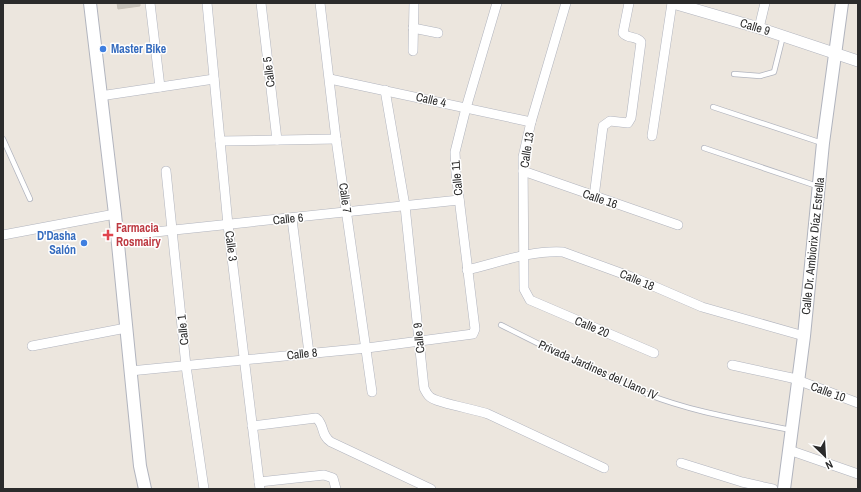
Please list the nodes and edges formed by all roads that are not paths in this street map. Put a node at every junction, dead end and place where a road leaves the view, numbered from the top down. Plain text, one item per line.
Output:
1 (90, 3) edge
2 (150, 3) edge
3 (207, 3) edge
4 (261, 3) edge
5 (320, 3) edge
6 (414, 3) edge
7 (497, 3) edge
8 (566, 3) edge
9 (629, 3) edge
10 (673, 3) edge
11 (765, 3) edge
12 (842, 3) edge
13 (413, 28) junction
14 (759, 28) junction
15 (438, 34) dead end
16 (783, 36) junction
17 (413, 51) dead end
18 (836, 53) junction
19 (858, 60) edge
20 (734, 74) dead end
21 (214, 79) junction
22 (330, 79) junction
23 (160, 87) junction
24 (385, 90) junction
25 (100, 96) junction
26 (713, 107) dead end
27 (466, 108) junction
28 (531, 122) junction
29 (652, 136) dead end
30 (3, 139) edge
31 (336, 139) junction
32 (277, 140) junction
33 (220, 141) junction
34 (823, 143) junction
35 (704, 148) dead end
36 (166, 171) dead end
37 (523, 171) junction
38 (819, 186) junction
39 (594, 197) junction
40 (30, 199) dead end
41 (459, 200) junction
42 (405, 206) junction
43 (347, 212) junction
44 (115, 214) junction
45 (292, 219) junction
46 (228, 225) junction
47 (678, 225) dead end
48 (172, 230) junction
49 (3, 235) edge
50 (117, 236) junction
51 (523, 256) junction
52 (467, 270) junction
53 (530, 300) joint
54 (501, 325) dead end
55 (126, 328) junction
56 (473, 334) joint
57 (804, 336) junction
58 (419, 341) junction
59 (32, 346) dead end
60 (367, 348) junction
61 (309, 353) junction
62 (654, 353) dead end
63 (245, 360) junction
64 (732, 365) dead end
65 (186, 366) junction
66 (130, 371) junction
67 (798, 382) junction
68 (372, 392) dead end
69 (858, 403) edge
70 (252, 426) junction
71 (791, 430) junction
72 (789, 450) junction
73 (681, 463) dead end
74 (604, 468) dead end
75 (858, 474) edge
76 (259, 485) edge
77 (145, 489) edge
78 (204, 489) edge
79 (336, 489) edge
80 (431, 489) edge
81 (773, 489) edge
82 (784, 489) edge

1 - 25 main road
2 - 23 street
3 - 21 street, Calle 3
4 - 32 street, Calle 5
5 - 22 street, Calle 7
6 - 13 street
7 - 27 street, Calle 11
8 - 28 street, Calle 13
9 - 39 street
10 - 14 street, Calle 9
10 - 29 street
11 - 14 street
12 - 18 main road, Calle Dr. Ambiorix Díaz Estrella
13 - 15 street
13 - 17 street
14 - 16 street, Calle 9
16 - 18 street, Calle 9
16 - 20 lane
18 - 19 street, Calle 9
18 - 34 main road, Calle Dr. Ambiorix Díaz Estrella
21 - 23 street
21 - 33 street, Calle 3
22 - 24 street, Calle 4
22 - 31 street, Calle 7
23 - 25 street
24 - 27 street, Calle 4
24 - 42 street, Calle 9
25 - 44 main road
26 - 34 lane
27 - 28 street, Calle 4
27 - 41 street, Calle 11
28 - 37 street, Calle 13
30 - 40 lane
31 - 32 street
31 - 43 street, Calle 7
32 - 33 street
33 - 46 street, Calle 3
34 - 38 main road, Calle Dr. Ambiorix Díaz Estrella
35 - 38 lane
36 - 48 street, Calle 1
37 - 39 street, Calle 16
37 - 51 street, Calle 13
38 - 57 main road, Calle Dr. Ambiorix Díaz Estrella
39 - 47 street, Calle 16
41 - 42 street, Calle 6
41 - 52 street, Calle 11
42 - 43 street, Calle 6
42 - 58 street, Calle 9
43 - 45 street, Calle 6
43 - 60 street, Calle 7
44 - 49 street
44 - 50 main road
45 - 46 street, Calle 6
45 - 61 street
46 - 48 street, Calle 6
46 - 63 street, Calle 3
48 - 50 street, Calle 6
48 - 65 street, Calle 1
50 - 55 main road
51 - 52 street, Calle 18
51 - 53 street, Calle 13
51 - 57 street, Calle 18
52 - 56 street, Calle 11
53 - 62 street, Calle 20
54 - 71 lane, Privada Jardines del Llano IV
55 - 59 street
55 - 66 main road
56 - 58 street, Calle 8
57 - 67 main road, Calle Dr. Ambiorix Díaz Estrella
58 - 60 street, Calle 8
58 - 74 street, Calle 9
60 - 61 street, Calle 8
60 - 68 street, Calle 7
61 - 63 street, Calle 8
63 - 65 street, Calle 8
63 - 70 street, Calle 3
64 - 67 street, Calle 10
65 - 66 street, Calle 8
65 - 78 street, Calle 1
66 - 77 main road
67 - 69 street, Calle 10
67 - 71 main road, Calle Dr. Ambiorix Díaz Estrella
70 - 76 street, Calle 3
70 - 80 street
71 - 72 main road, Calle Dr. Ambiorix Díaz Estrella
72 - 75 street
72 - 82 main road, Calle Dr. Ambiorix Díaz Estrella
73 - 81 street
76 - 79 street

